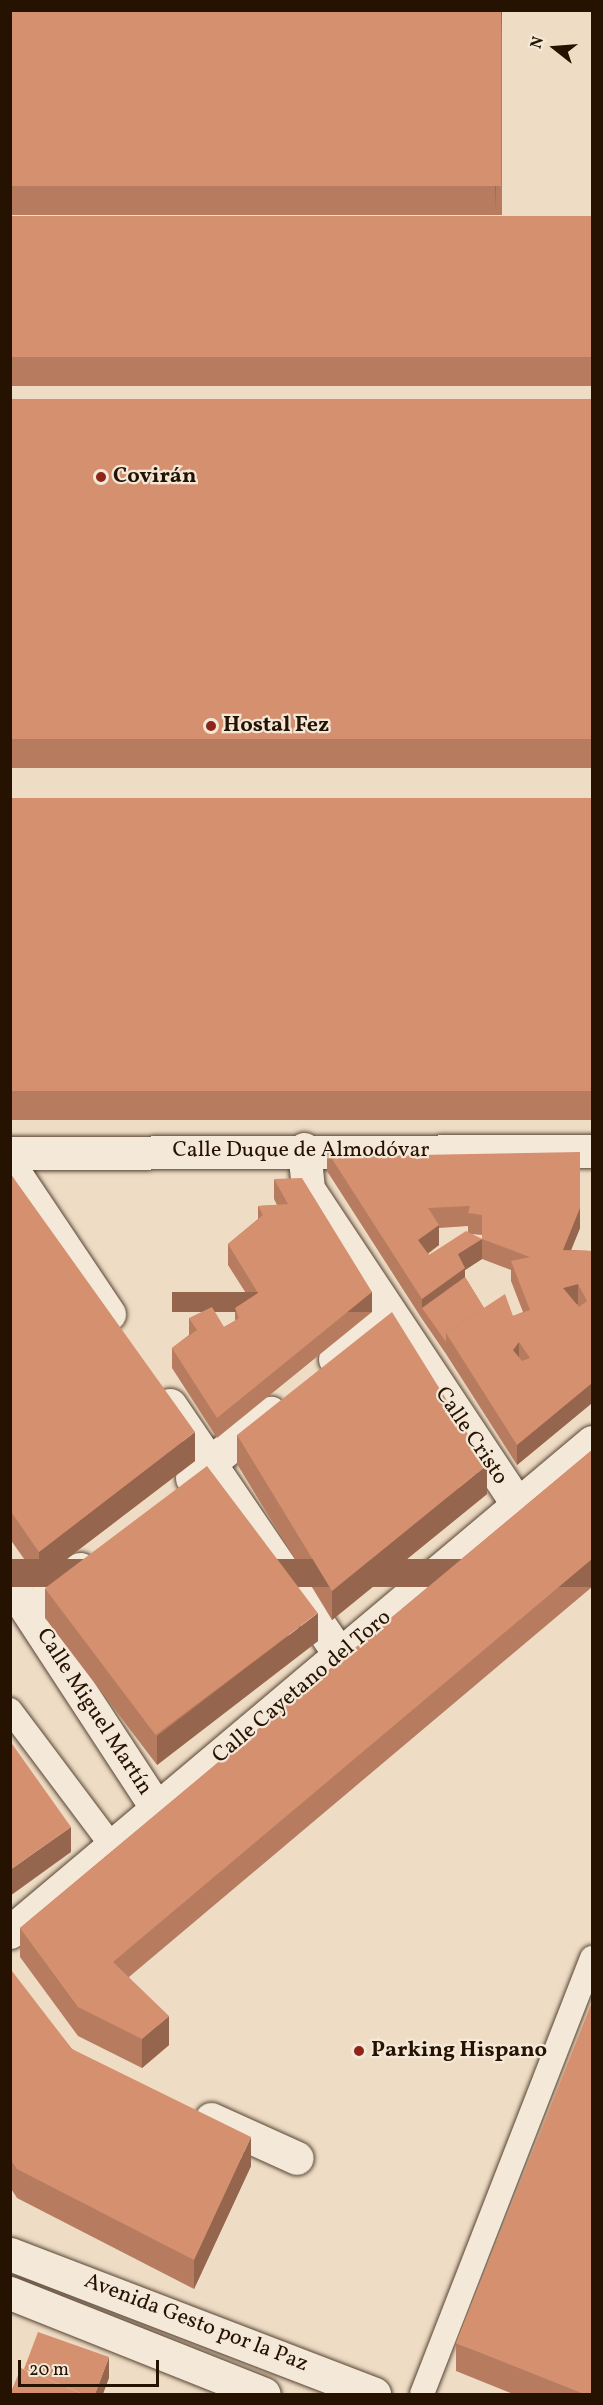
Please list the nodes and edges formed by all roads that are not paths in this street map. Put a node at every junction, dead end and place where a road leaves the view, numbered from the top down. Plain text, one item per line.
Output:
1 (304, 1149) junction
2 (592, 1152) edge
3 (10, 1153) edge
4 (10, 1166) edge
5 (389, 1314) junction
6 (130, 1345) edge
7 (150, 1375) edge
8 (592, 1442) edge
9 (210, 1464) junction
10 (164, 1501) edge
11 (518, 1505) junction
12 (100, 1552) edge
13 (10, 1584) edge
14 (28, 1611) junction
15 (340, 1655) junction
16 (10, 1710) edge
17 (159, 1810) junction
18 (113, 1847) junction
19 (10, 1932) edge
20 (592, 1958) edge
21 (182, 2106) edge
22 (297, 2158) dead end
23 (13, 2253) edge
24 (65, 2272) junction
25 (10, 2292) edge
26 (264, 2394) edge
27 (374, 2394) edge
28 (422, 2394) edge

1 - 2 street, Calle Duque de Almodóvar
1 - 3 street, Calle Duque de Almodóvar
1 - 5 street, Calle Cristo
4 - 6 street
5 - 9 street
5 - 11 street, Calle Cristo
7 - 9 street
8 - 11 street, Calle Cayetano del Toro
9 - 10 street
9 - 15 street
11 - 15 street, Calle Cayetano del Toro
12 - 14 street
13 - 14 street, Calle Miguel Martín
14 - 17 street, Calle Miguel Martín
15 - 17 street, Calle Cayetano del Toro
16 - 18 lane
17 - 18 street, Calle Cayetano del Toro
18 - 19 street, Calle Cayetano del Toro
20 - 28 lane
21 - 22 street
23 - 24 street, Avenida Gesto por la Paz
24 - 25 street
24 - 27 street, Avenida Gesto por la Paz
25 - 26 street, Avenida Gesto por la Paz

